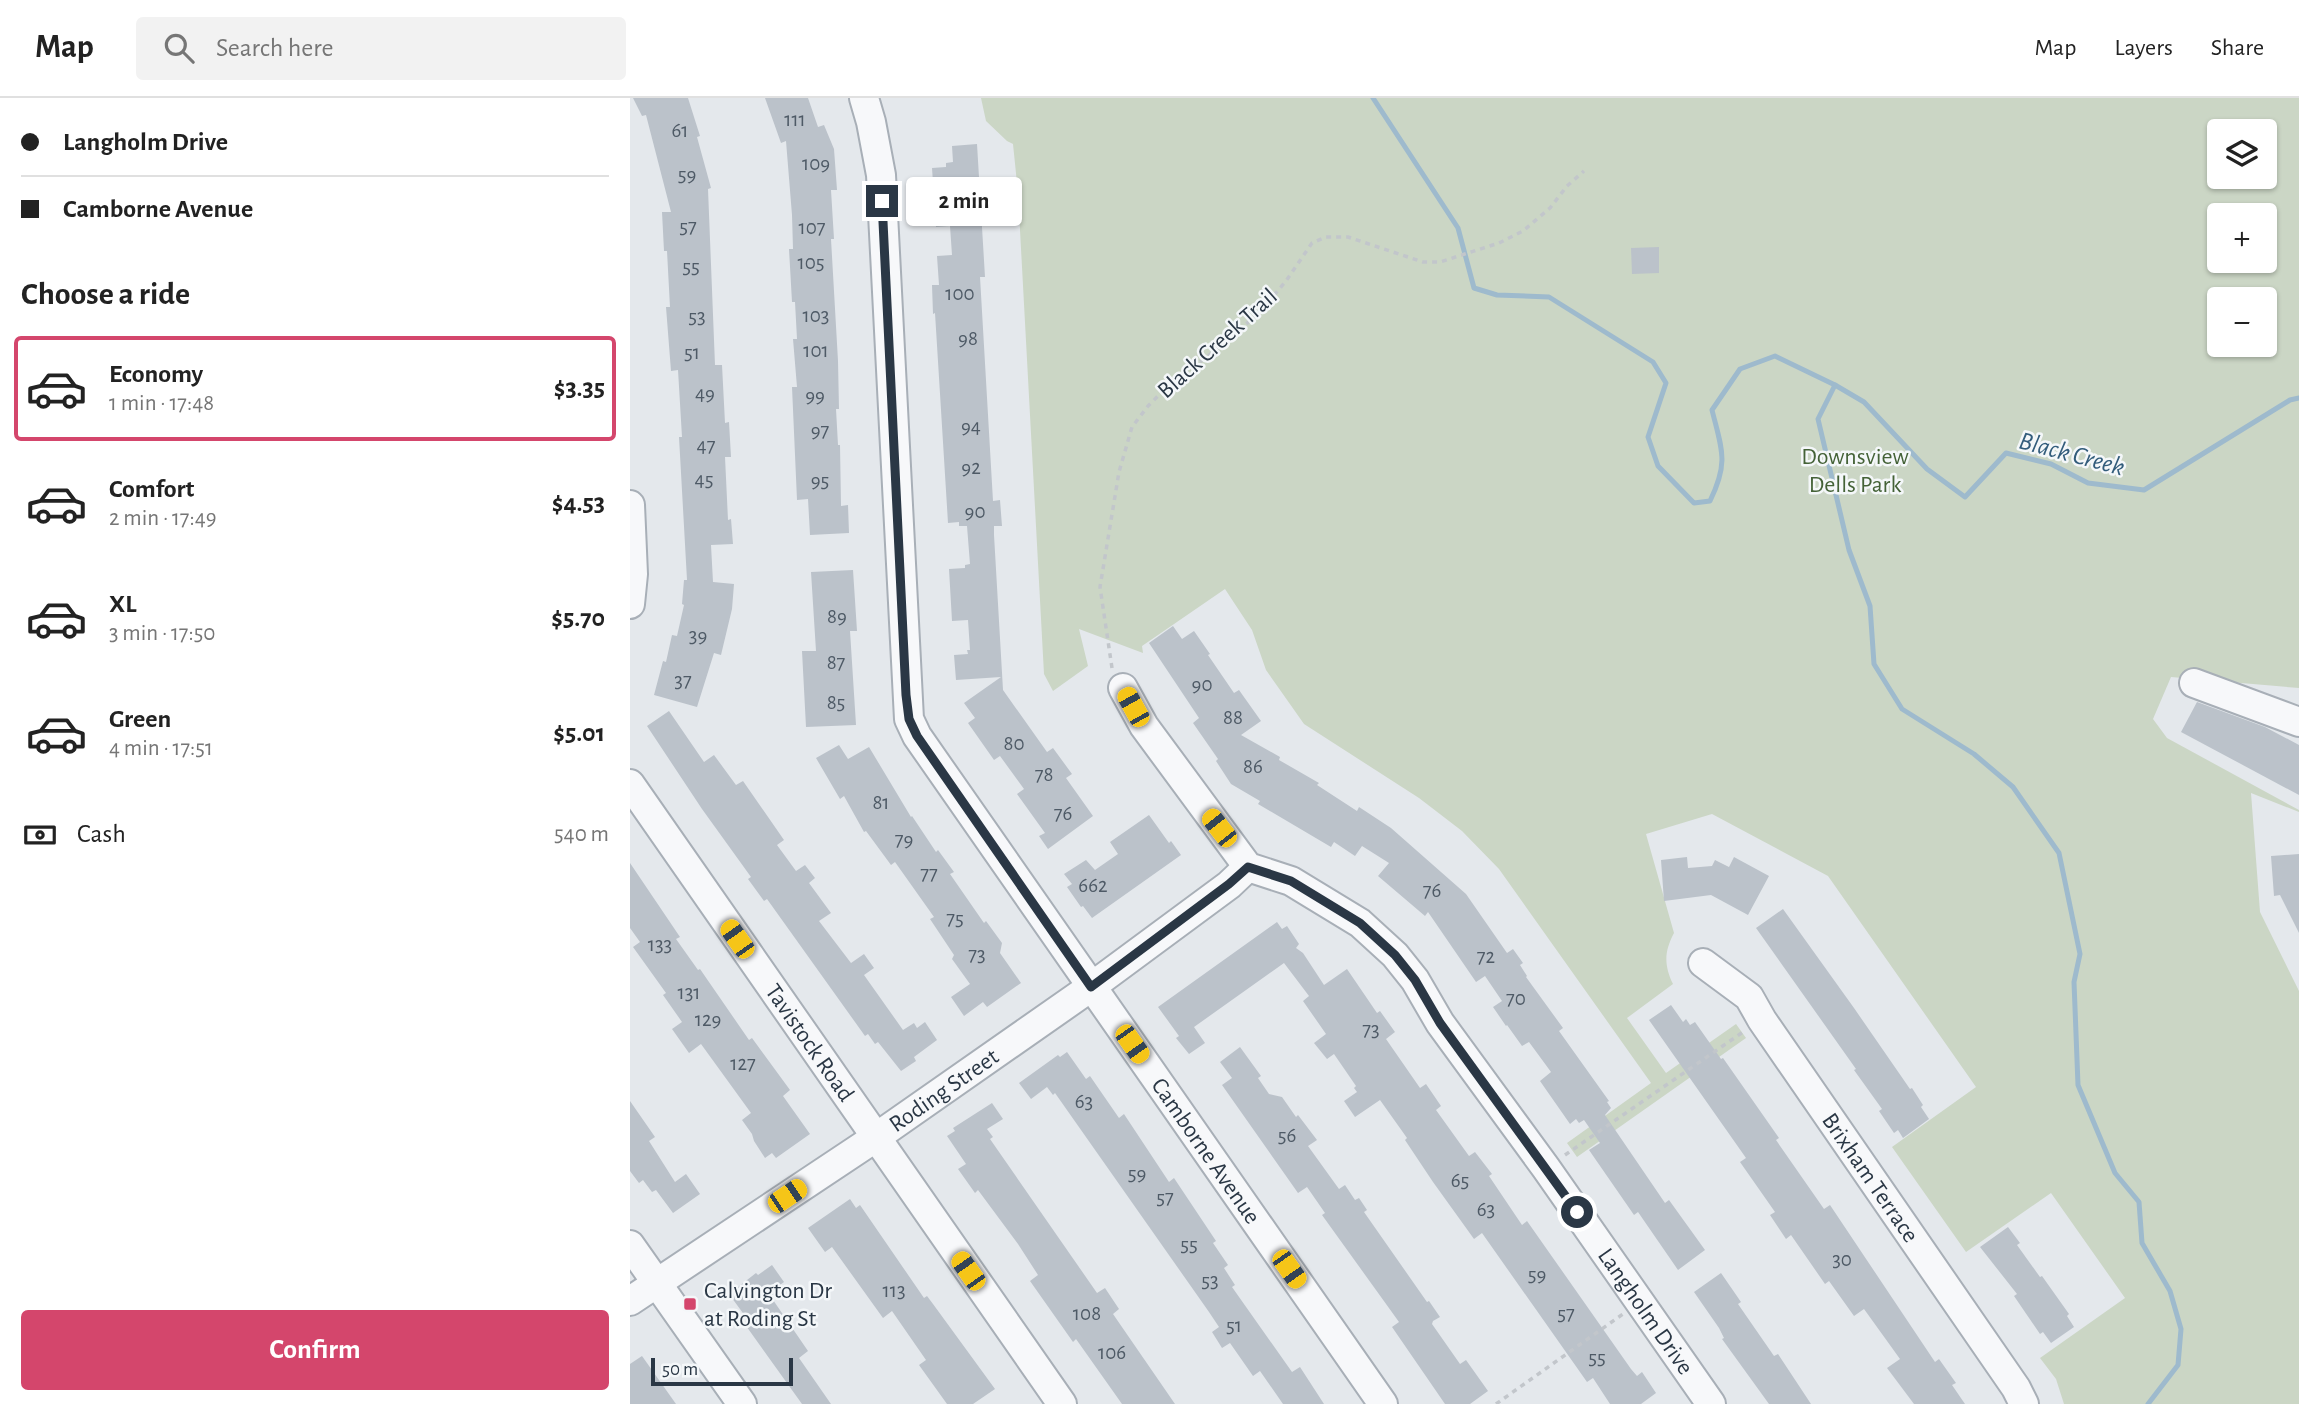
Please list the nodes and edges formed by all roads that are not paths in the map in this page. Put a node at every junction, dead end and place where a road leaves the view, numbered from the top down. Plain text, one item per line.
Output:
1 (864, 98) edge
2 (630, 505) edge
3 (630, 604) edge
4 (1117, 677) road end
5 (2194, 683) dead end
6 (2299, 722) edge
7 (630, 784) edge
8 (1248, 867) junction
9 (1703, 963) dead end
10 (1091, 987) junction
11 (875, 1138) junction
12 (630, 1245) edge
13 (656, 1282) junction
14 (630, 1301) edge
15 (742, 1404) edge
16 (1062, 1404) edge
17 (1383, 1404) edge
18 (1712, 1404) edge
19 (2024, 1404) edge

1 - 10 street, Camborne Avenue
2 - 3 street
4 - 8 street
5 - 6 street
7 - 11 street, Tavistock Road
8 - 10 street, Roding Street
8 - 18 street, Langholm Drive
9 - 19 street, Brixham Terrace
10 - 11 street, Roding Street
10 - 17 street, Camborne Avenue
11 - 13 street, Roding Street
11 - 16 street, Tavistock Road
12 - 13 street
13 - 14 street, Roding Street
13 - 15 street

